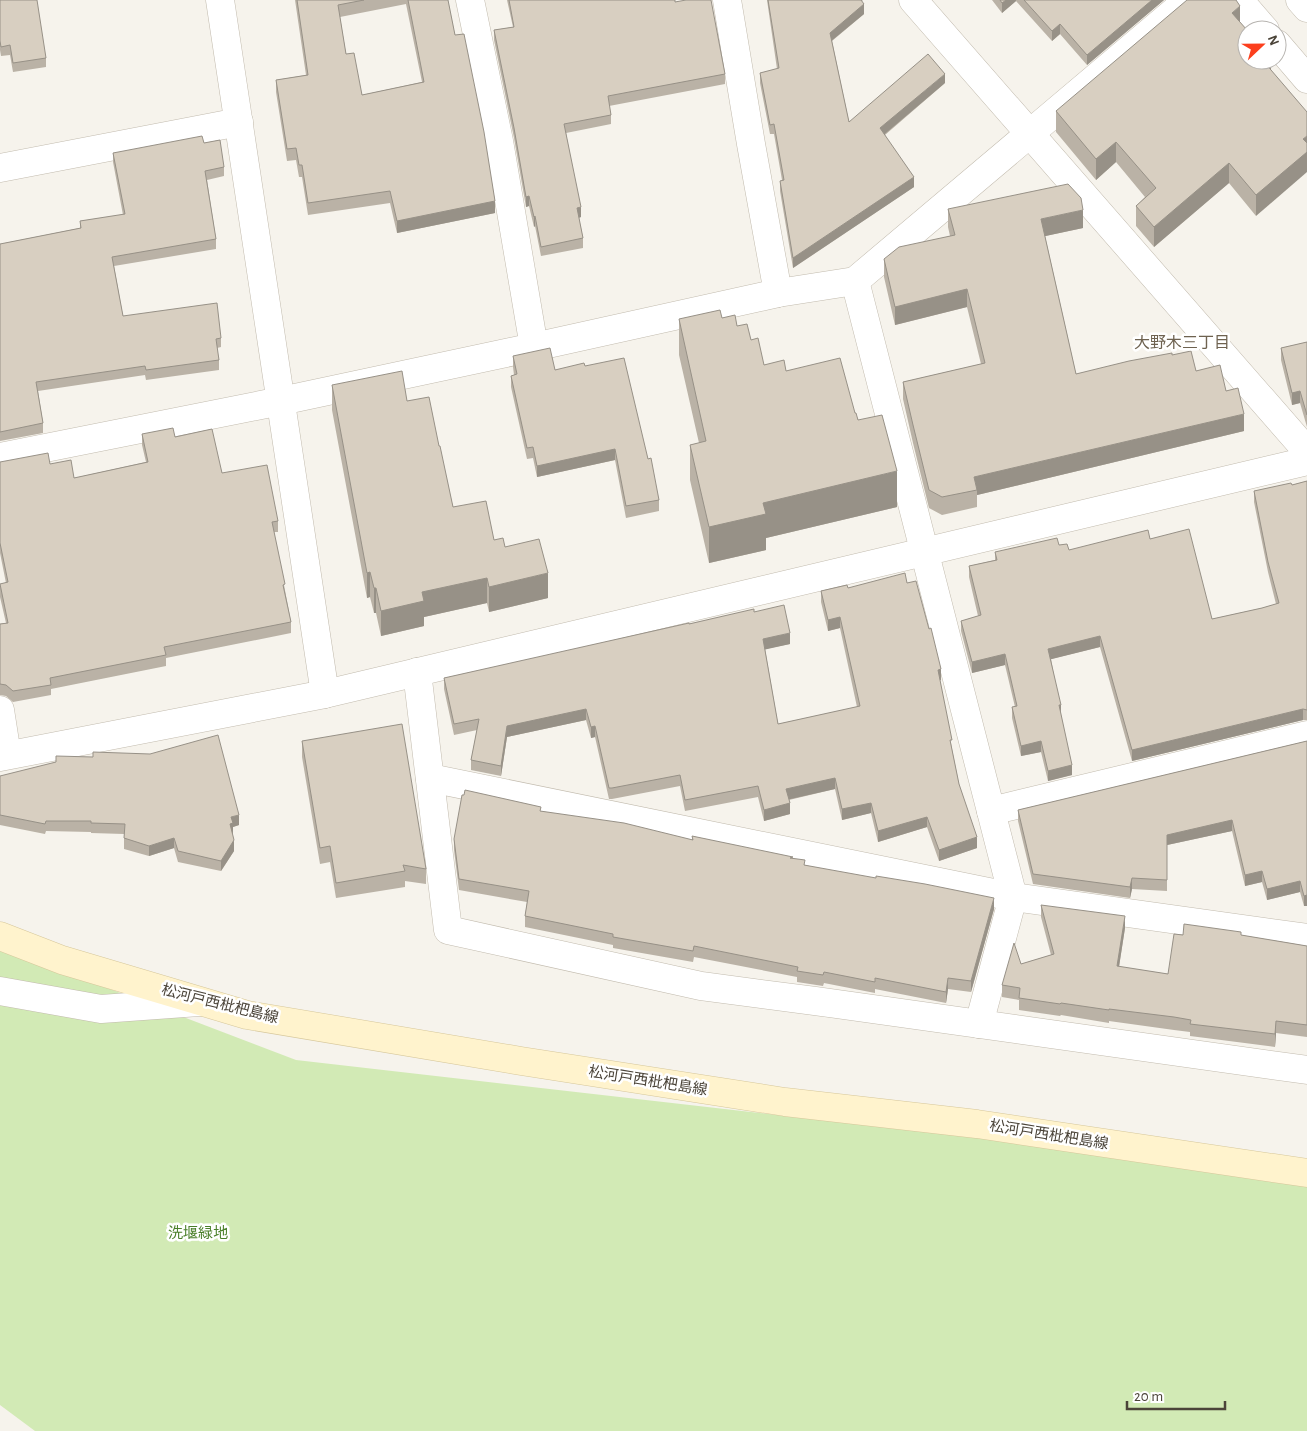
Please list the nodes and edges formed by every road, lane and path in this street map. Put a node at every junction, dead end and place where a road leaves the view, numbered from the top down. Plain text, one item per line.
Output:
1 (220, 0) edge
2 (470, 0) edge
3 (727, 0) edge
4 (913, 0) edge
5 (1188, 0) edge
6 (1239, 0) edge
7 (1300, 0) edge
8 (1307, 8) edge
9 (1256, 20) edge
10 (1287, 56) edge
11 (1307, 79) edge
12 (239, 122) junction
13 (1028, 134) junction
14 (0, 168) edge
15 (855, 281) junction
16 (778, 293) junction
17 (534, 347) junction
18 (281, 401) junction
19 (1307, 451) edge
20 (0, 457) edge
21 (1307, 461) edge
22 (924, 552) junction
23 (417, 672) junction
24 (325, 694) junction
25 (0, 710) edge
26 (1307, 735) edge
27 (3, 756) edge
28 (430, 778) junction
29 (991, 811) junction
30 (1013, 897) junction
31 (0, 936) edge
32 (1307, 938) edge
33 (0, 991) edge
34 (203, 1001) junction
35 (979, 1024) junction
36 (1307, 1070) edge
37 (1307, 1173) edge

1 - 12 street
2 - 17 street
3 - 16 street
4 - 13 street
5 - 13 street
6 - 9 street
7 - 8 street
10 - 11 street
12 - 14 street
12 - 18 street
13 - 15 street
13 - 19 street
15 - 16 street
15 - 22 street
16 - 17 street
17 - 18 street
18 - 20 street
18 - 24 street
21 - 22 street
22 - 23 street
22 - 29 street
23 - 24 street
23 - 28 street
24 - 27 street
25 - 27 street
26 - 29 street
28 - 30 street
28 - 35 street
29 - 30 street
30 - 32 street
30 - 35 street
31 - 34 main road, 松河戸西枇杷島線
33 - 34 street
34 - 37 main road, 松河戸西枇杷島線
35 - 36 street

